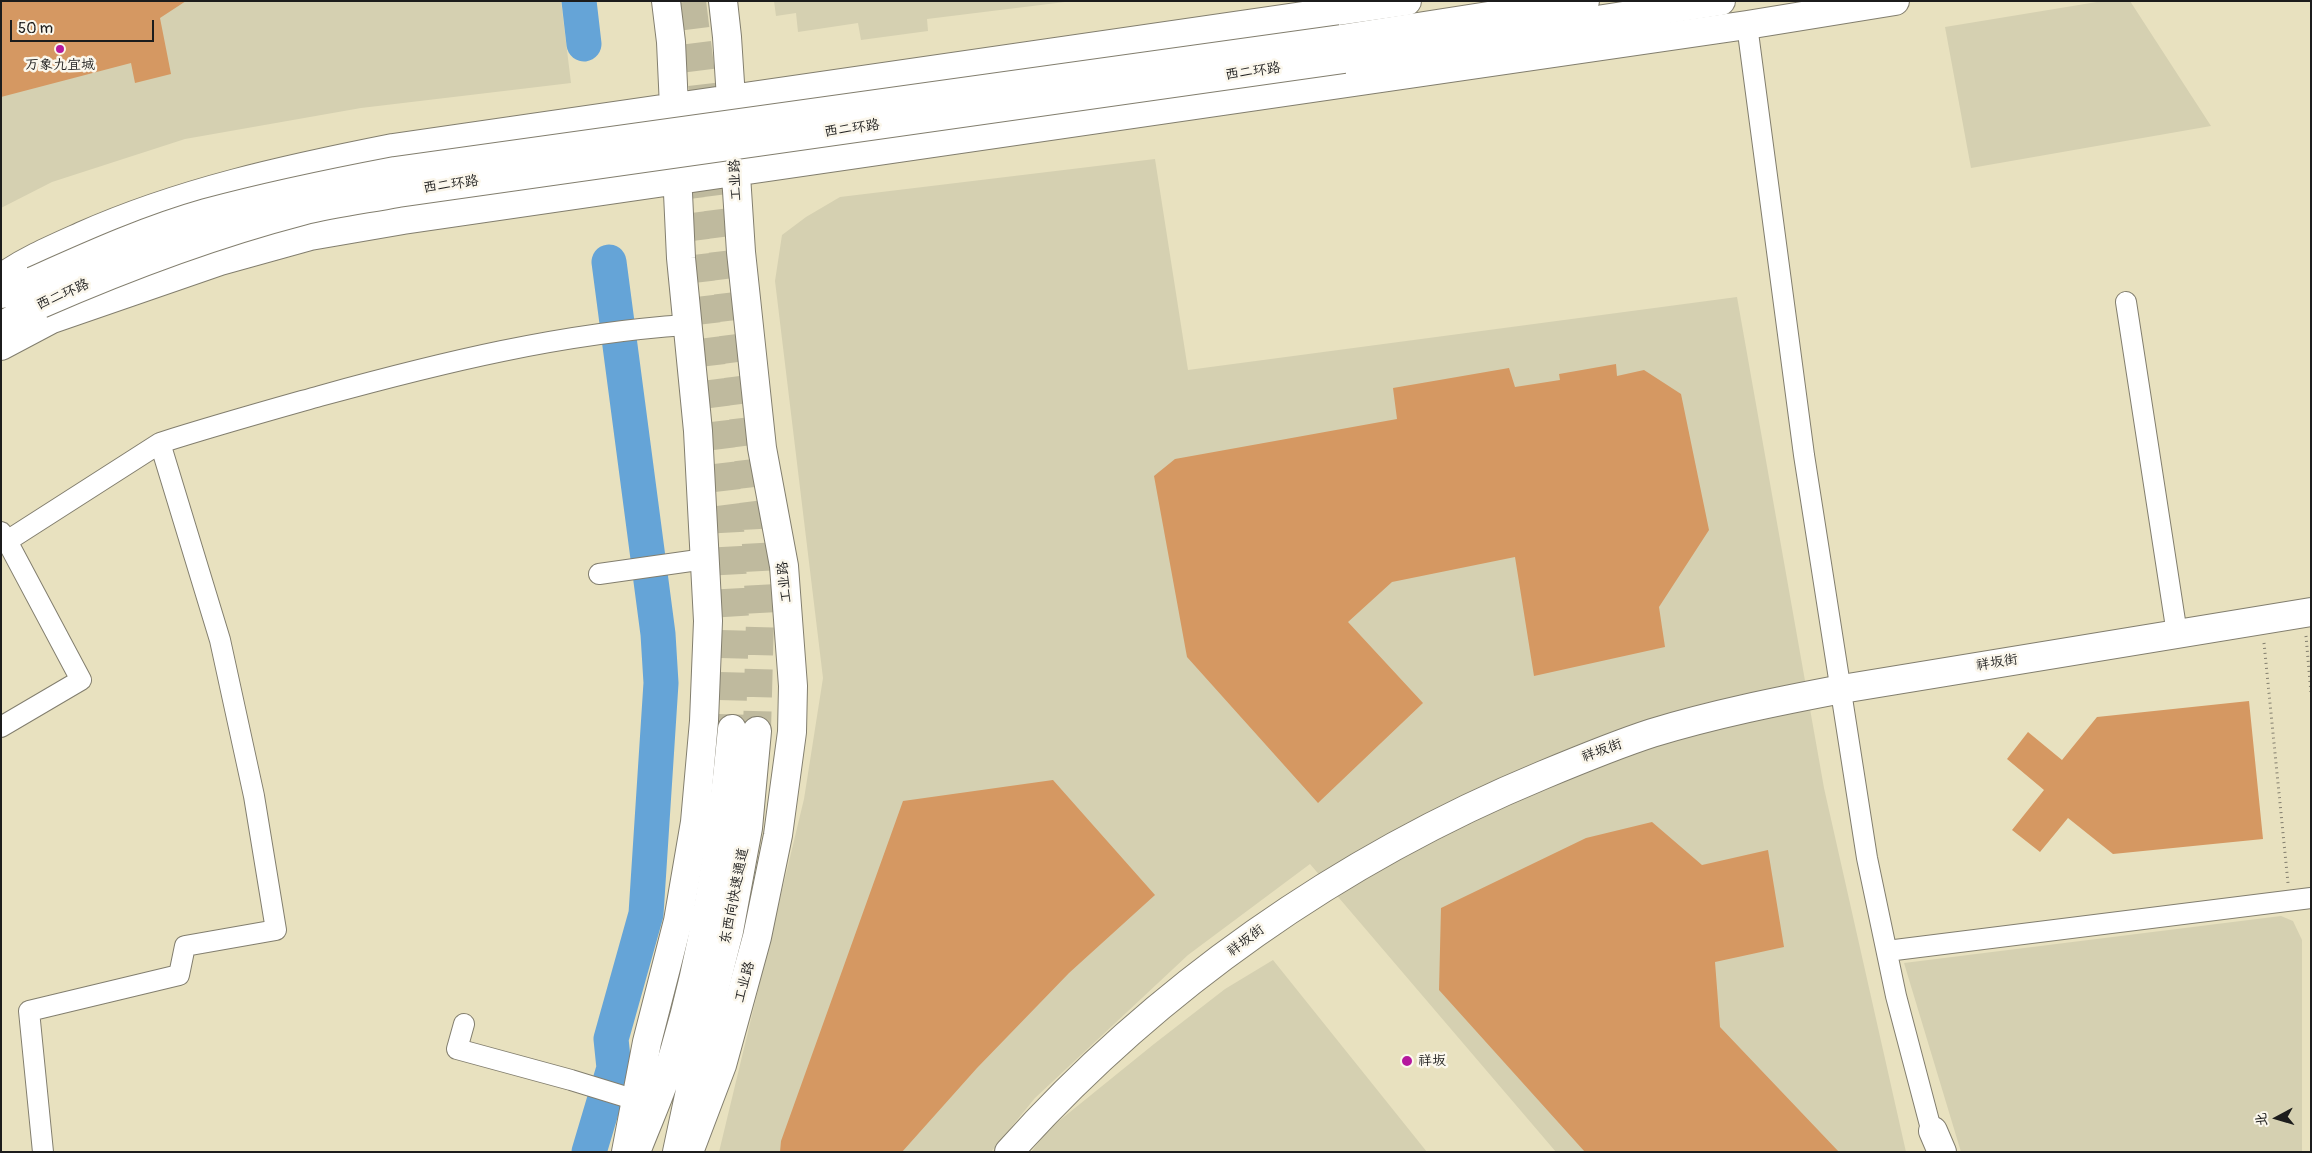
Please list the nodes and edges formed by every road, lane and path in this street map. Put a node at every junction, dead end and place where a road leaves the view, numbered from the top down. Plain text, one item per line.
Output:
1 (666, 1) edge
2 (723, 1) edge
3 (1407, 1) edge
4 (1585, 1) edge
5 (1721, 1) edge
6 (1895, 1) edge
7 (1292, 9) edge
8 (1747, 25) junction
9 (1343, 49) junction
10 (731, 98) junction
11 (674, 107) junction
12 (736, 171) junction
13 (677, 180) junction
14 (1, 278) edge
15 (37, 293) junction
16 (1, 294) edge
17 (2126, 302) dead end
18 (687, 324) junction
19 (1, 326) edge
20 (1, 346) edge
21 (160, 443) junction
22 (4, 536) edge
23 (705, 560) junction
24 (599, 574) dead end
25 (2307, 613) edge
26 (2262, 620) junction
27 (2177, 634) junction
28 (1842, 689) junction
29 (2311, 693) edge
30 (1, 727) edge
31 (745, 730) tunnel mouth
32 (2311, 898) edge
33 (2289, 901) junction
34 (1887, 951) junction
35 (464, 1024) dead end
36 (686, 1054) junction
37 (625, 1096) junction
38 (1937, 1145) edge
39 (43, 1152) edge
40 (626, 1152) edge
41 (636, 1152) edge
42 (677, 1152) edge
43 (689, 1152) edge
44 (1009, 1152) edge

1 - 11 main road
2 - 10 main road, 工业路
3 - 7 main road
4 - 9 main road, 西二环路
5 - 9 main road, 西二环路
6 - 8 main road
7 - 10 main road
8 - 12 main road
8 - 28 street
9 - 15 main road, 西二环路, bridge
10 - 11 main road
10 - 12 main road, 工业路
11 - 13 main road
11 - 14 main road
12 - 13 main road
12 - 43 main road, 工业路
13 - 18 main road
13 - 20 main road
15 - 16 main road, 西二环路
15 - 19 main road, 西二环路
17 - 27 street
18 - 21 street
18 - 23 main road
21 - 22 street
21 - 39 street
22 - 30 street
23 - 24 street
23 - 37 main road
25 - 26 main road, 祥坂街
25 - 29 path
26 - 27 main road, 祥坂街
26 - 33 path
27 - 28 main road, 祥坂街
28 - 34 street
28 - 44 main road, 祥坂街
31 - 36 main road, 东西向快速通道
32 - 33 street
33 - 34 street
34 - 38 street
35 - 37 street
36 - 41 main road
36 - 42 main road
37 - 40 main road

